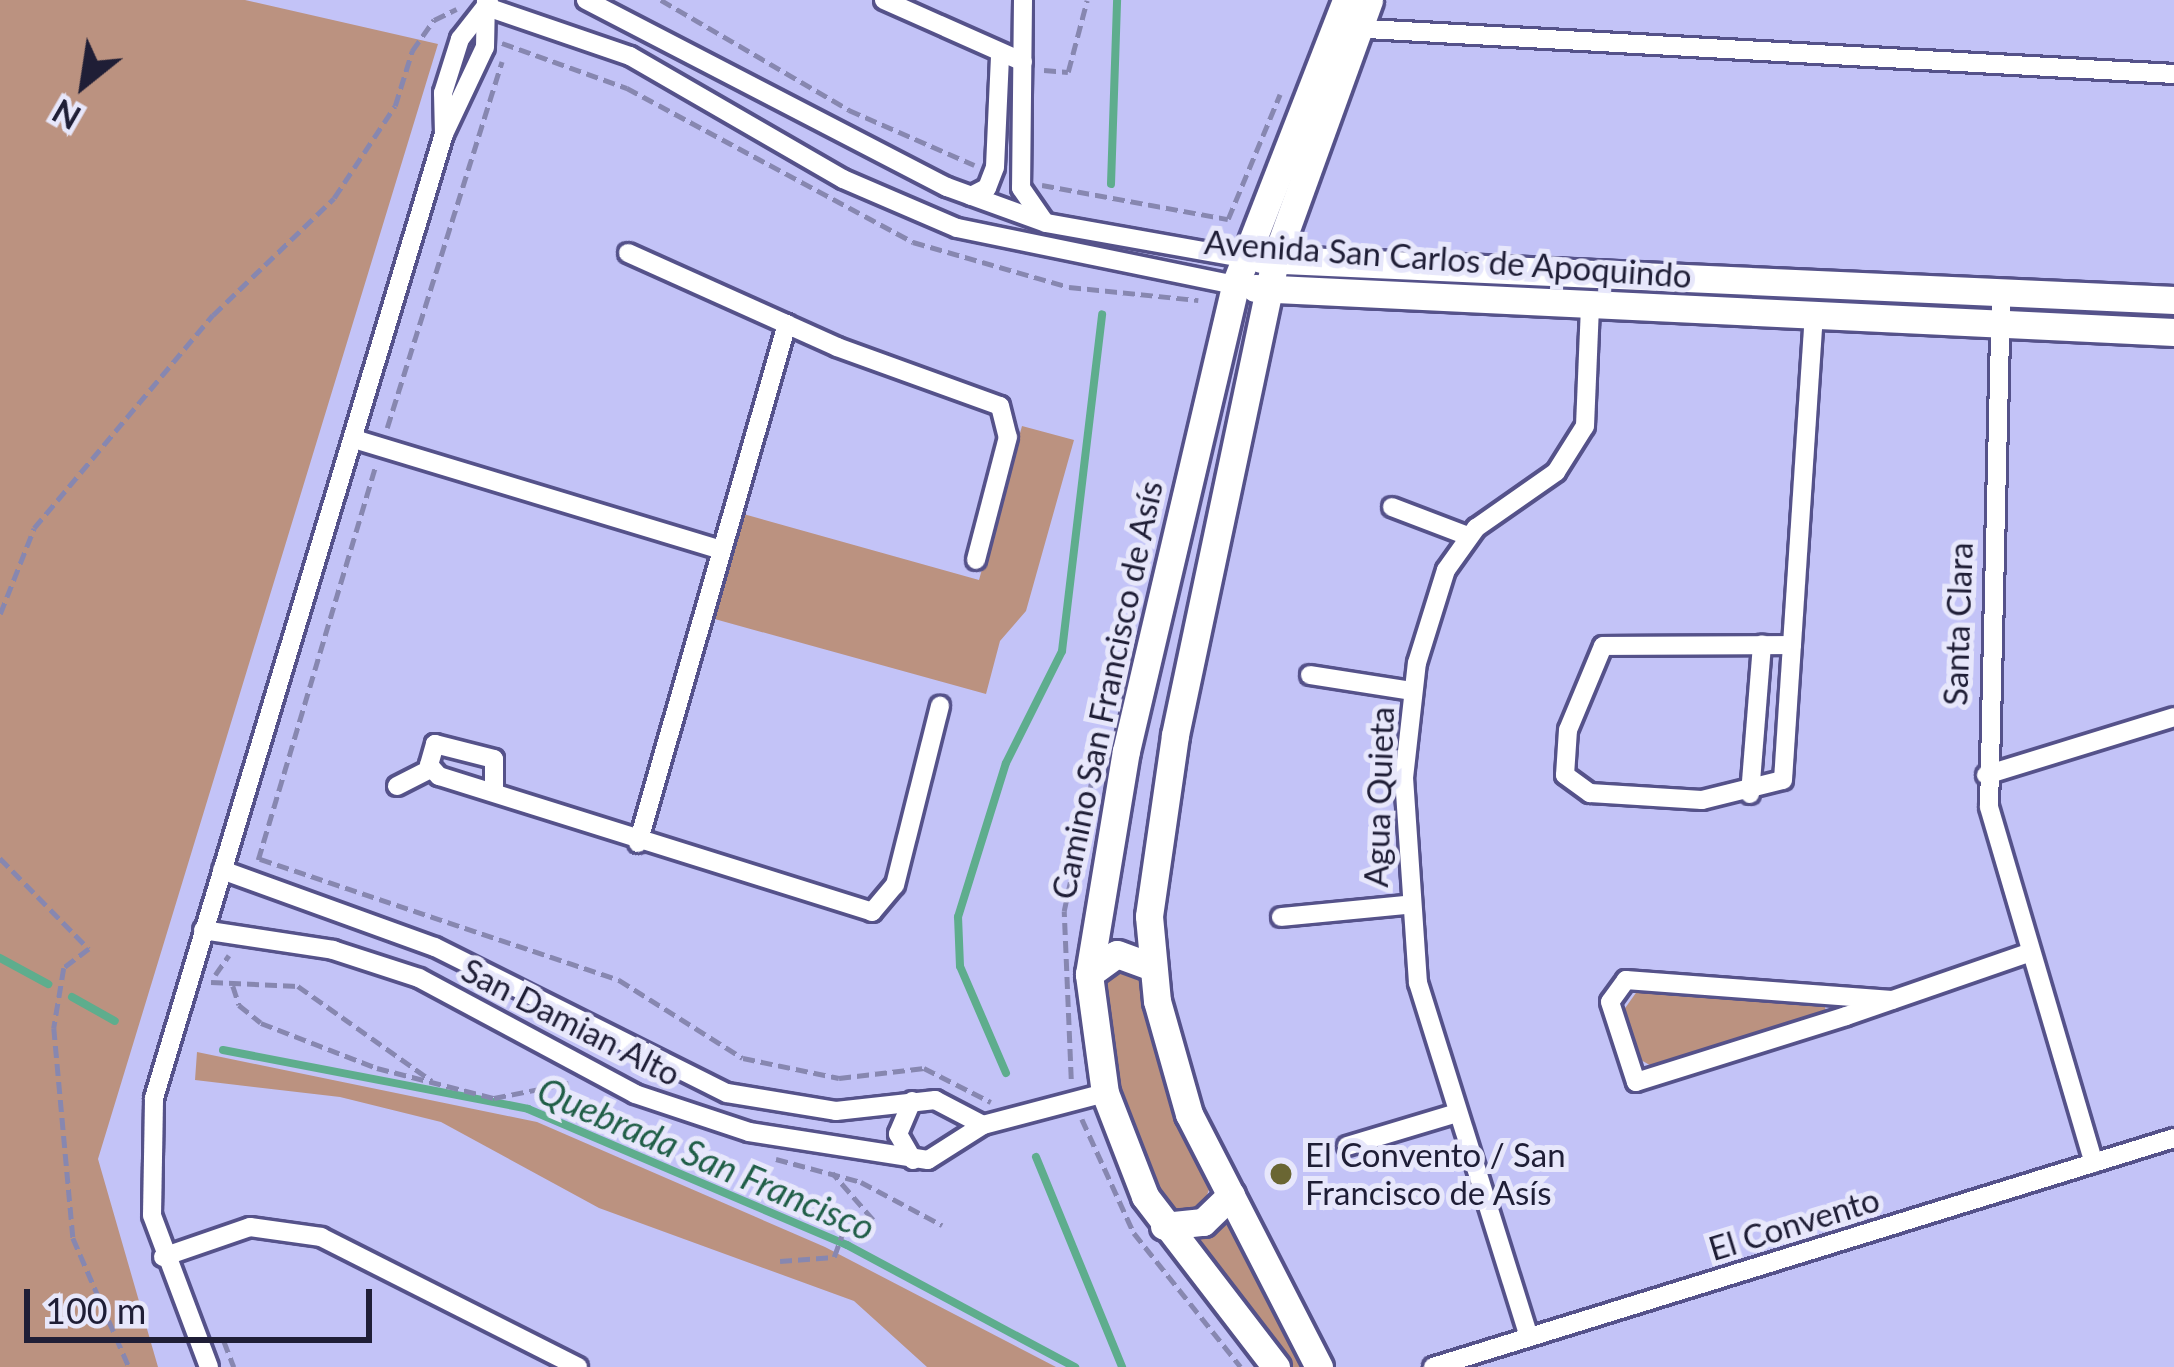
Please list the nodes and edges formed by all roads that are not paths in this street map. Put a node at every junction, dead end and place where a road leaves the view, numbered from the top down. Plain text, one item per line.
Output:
1 (586, 0) edge
2 (884, 0) edge
3 (1023, 0) edge
4 (1369, 0) edge
5 (488, 2) edge
6 (1349, 19) edge
7 (1000, 56) junction
8 (1023, 62) junction
9 (2174, 74) edge
10 (971, 196) junction
11 (1046, 223) junction
12 (628, 253) dead end
13 (1275, 260) junction
14 (1239, 272) junction
15 (1269, 290) junction
16 (2001, 292) junction
17 (2174, 300) edge
18 (1590, 309) junction
19 (1814, 317) junction
20 (787, 324) junction
21 (2000, 325) junction
22 (2174, 332) edge
23 (354, 439) junction
24 (1392, 507) dead end
25 (1468, 536) junction
26 (722, 550) junction
27 (976, 560) dead end
28 (1762, 644) junction
29 (1792, 644) junction
30 (1310, 675) dead end
31 (1143, 680) junction
32 (1185, 685) junction
33 (1412, 691) junction
34 (940, 706) dead end
35 (2174, 717) edge
36 (430, 769) junction
37 (1986, 776) junction
38 (397, 786) dead end
39 (494, 788) junction
40 (1750, 794) junction
41 (638, 843) junction
42 (222, 870) junction
43 (1406, 905) junction
44 (1281, 917) dead end
45 (203, 930) junction
46 (2028, 953) junction
47 (1150, 966) junction
48 (1089, 974) junction
49 (1892, 1000) junction
50 (1105, 1093) junction
51 (912, 1101) junction
52 (1457, 1112) junction
53 (983, 1125) junction
54 (2174, 1138) edge
55 (1347, 1146) dead end
56 (914, 1160) junction
57 (2094, 1162) junction
58 (1231, 1195) junction
59 (1164, 1226) junction
60 (163, 1257) junction
61 (1529, 1337) junction
62 (209, 1367) edge
63 (578, 1367) edge
64 (1276, 1367) edge
65 (1318, 1367) edge
66 (1432, 1367) edge

1 - 10 street, Avenida San Carlos de Apoquindo
2 - 7 street
3 - 8 street
4 - 6 main road, Camino San Francisco de Asís
5 - 14 street, Avenida San Carlos de Apoquindo
5 - 23 street
6 - 9 street
6 - 13 main road, Camino San Francisco de Asís
6 - 14 main road, Camino San Francisco de Asís
7 - 8 street
7 - 10 street
8 - 11 street
10 - 11 street, Avenida San Carlos de Apoquindo
11 - 14 street, Avenida San Carlos de Apoquindo
12 - 20 street
13 - 14 main road, Avenida San Carlos de Apoquindo
13 - 15 main road, Camino San Francisco de Asís
13 - 16 main road, Avenida San Carlos de Apoquindo
14 - 15 main road, Avenida San Carlos de Apoquindo
14 - 31 main road, Camino San Francisco de Asís
15 - 18 main road, Avenida San Carlos de Apoquindo
15 - 32 main road, Camino San Francisco de Asís
16 - 17 main road, Avenida San Carlos de Apoquindo
16 - 21 street, Santa Clara
18 - 19 main road, Avenida San Carlos de Apoquindo
18 - 25 street, Agua Quieta
19 - 21 main road, Avenida San Carlos de Apoquindo
19 - 29 street
20 - 26 street
20 - 27 street
21 - 22 main road, Avenida San Carlos de Apoquindo
21 - 37 street, Santa Clara
23 - 26 street
23 - 42 street
24 - 25 street
25 - 33 street, Agua Quieta
26 - 41 street
28 - 29 street
28 - 40 street
28 - 40 street
29 - 40 street
30 - 33 street, Agua Quieta
31 - 32 main road
31 - 48 main road, Camino San Francisco de Asís
32 - 47 main road, Camino San Francisco de Asís
33 - 43 street, Agua Quieta
34 - 41 street
35 - 37 street
36 - 38 street
36 - 39 street
36 - 39 street
37 - 46 street, Santa Clara
39 - 41 street
42 - 45 street
42 - 51 street, San Damian Alto
43 - 44 street, Agua Quieta
43 - 52 street, Agua Quieta
45 - 56 street, San Damian Alto
45 - 60 street
46 - 49 street
46 - 57 street, Santa Clara
47 - 48 main road
47 - 58 main road, Camino San Francisco de Asís
48 - 50 main road, Camino San Francisco de Asís
49 - 49 street
50 - 53 street
50 - 59 main road, Camino San Francisco de Asís
51 - 53 street, San Damian Alto
51 - 56 street
52 - 55 street
52 - 61 street, Agua Quieta
53 - 56 street
54 - 57 street, El Convento
57 - 61 street, El Convento
58 - 59 main road
58 - 65 main road, Camino San Francisco de Asís
59 - 64 main road, Camino San Francisco de Asís
60 - 62 street
60 - 63 street
61 - 66 street, El Convento

